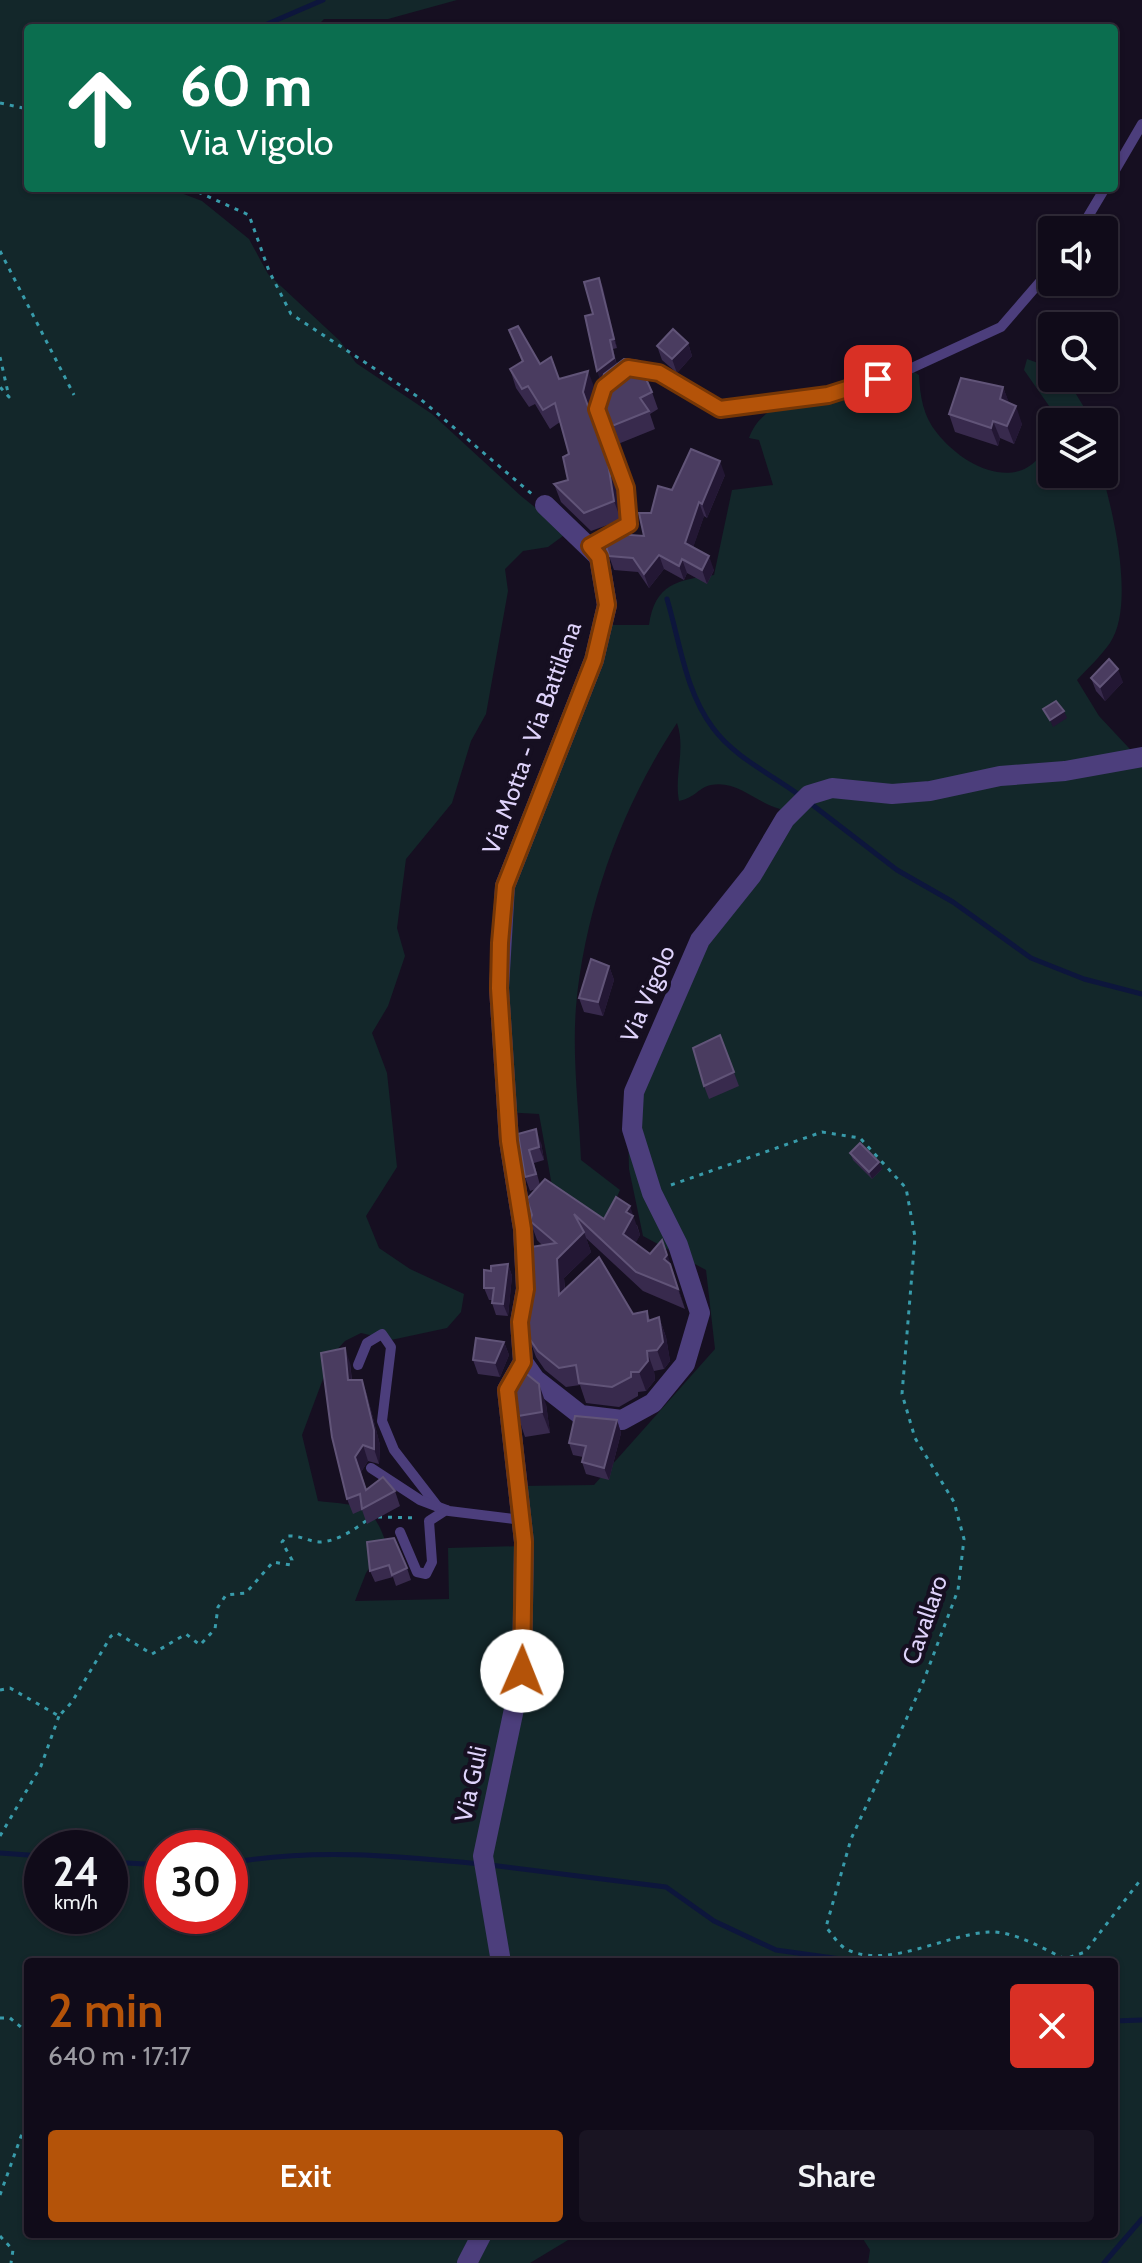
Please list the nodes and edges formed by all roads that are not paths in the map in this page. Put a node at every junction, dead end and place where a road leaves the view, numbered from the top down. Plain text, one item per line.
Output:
1 (1142, 124) edge
2 (1118, 165) edge
3 (1103, 192) edge
4 (1088, 216) edge
5 (1038, 284) edge
6 (545, 505) road end
7 (590, 546) junction
8 (1142, 757) edge
9 (523, 1362) junction
10 (358, 1365) dead end
11 (371, 1468) dead end
12 (442, 1508) junction
13 (522, 1520) junction
14 (400, 1532) dead end
15 (500, 1958) edge
16 (480, 2238) edge
17 (467, 2263) edge

1 - 2 lane
3 - 4 lane
5 - 7 lane
6 - 7 street
7 - 9 street, Via Motta - Via Battilana
8 - 9 street, Via Vigolo
9 - 13 street
10 - 12 lane
11 - 12 lane
12 - 13 lane
12 - 14 lane
13 - 15 street, Via Guli
16 - 17 street

